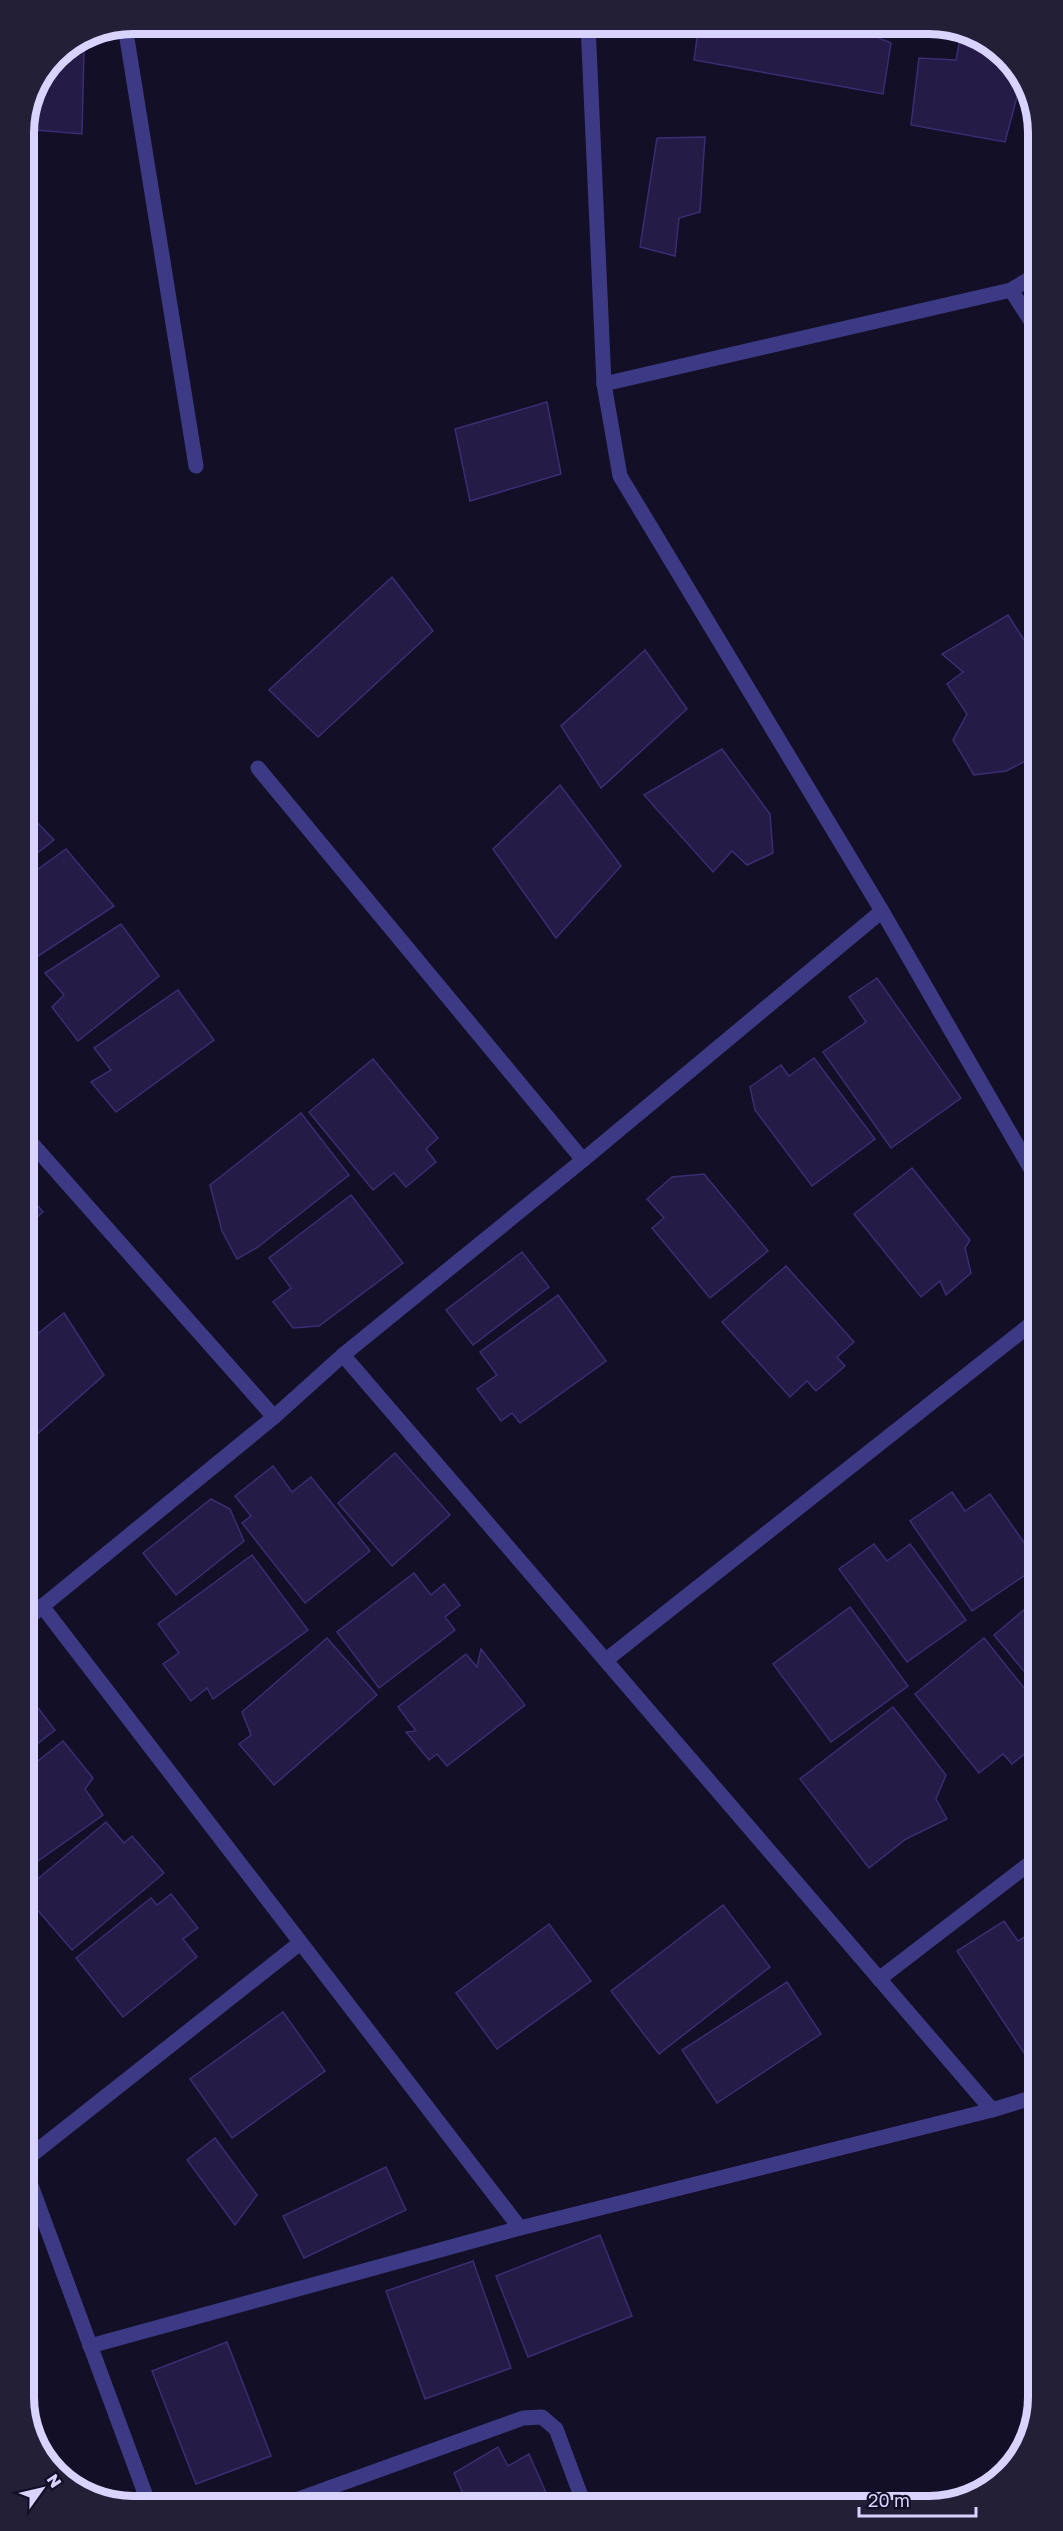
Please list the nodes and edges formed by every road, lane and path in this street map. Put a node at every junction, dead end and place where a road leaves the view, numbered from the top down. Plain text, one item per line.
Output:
1 (126, 35) edge
2 (588, 35) edge
3 (1028, 280) edge
4 (1011, 290) junction
5 (1028, 317) edge
6 (603, 384) junction
7 (196, 466) dead end
8 (258, 768) dead end
9 (882, 911) junction
10 (35, 1147) edge
11 (583, 1160) junction
12 (1028, 1164) edge
13 (1028, 1326) edge
14 (344, 1355) junction
15 (274, 1417) junction
16 (42, 1606) junction
17 (34, 1613) edge
18 (606, 1660) junction
19 (1028, 1865) edge
20 (300, 1943) junction
21 (879, 1979) junction
22 (1028, 2099) edge
23 (992, 2110) junction
24 (34, 2153) edge
25 (34, 2194) edge
26 (520, 2228) junction
27 (90, 2346) junction
28 (146, 2496) edge
29 (307, 2496) edge
30 (581, 2496) edge

1 - 7 street
2 - 6 street
3 - 4 street
4 - 5 street
4 - 6 street
6 - 9 street
8 - 11 street
9 - 11 street
9 - 12 street
10 - 15 street
11 - 14 street
13 - 18 street
14 - 15 street
14 - 18 street
15 - 16 street
16 - 17 street
16 - 20 street
18 - 21 street
19 - 21 street
20 - 24 street
20 - 26 street
21 - 23 street
22 - 23 street
23 - 26 street
25 - 27 street
26 - 27 street
27 - 28 street
29 - 30 street

